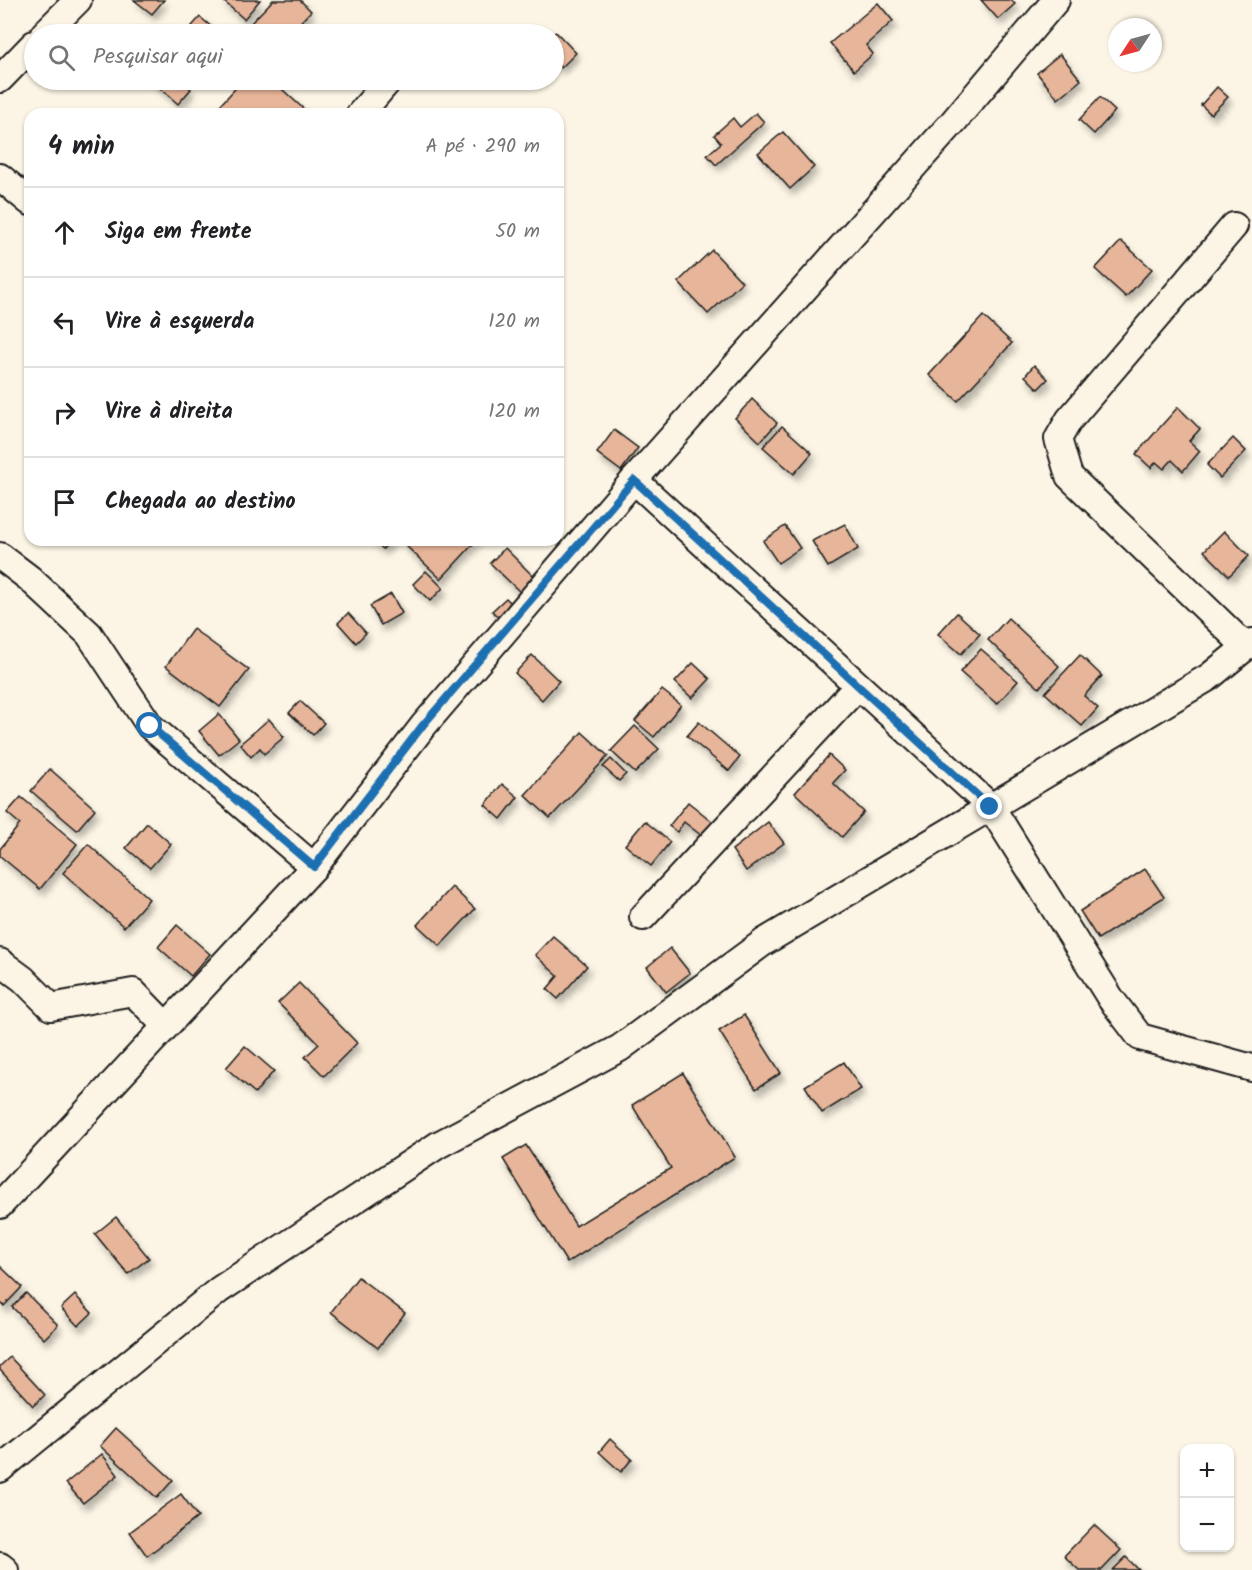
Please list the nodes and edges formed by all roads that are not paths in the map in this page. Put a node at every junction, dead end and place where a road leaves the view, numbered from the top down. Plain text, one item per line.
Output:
1 (78, 0) edge
2 (1056, 0) edge
3 (54, 24) edge
4 (24, 54) edge
5 (0, 79) edge
6 (380, 90) edge
7 (365, 108) edge
8 (0, 177) edge
9 (24, 197) edge
10 (1234, 226) dead end
11 (634, 480) junction
12 (0, 556) edge
13 (1249, 645) edge
14 (858, 686) junction
15 (990, 807) junction
16 (314, 867) junction
17 (643, 917) dead end
18 (0, 962) edge
19 (165, 1025) junction
20 (1252, 1068) edge
21 (0, 1205) edge
22 (0, 1469) edge
23 (0, 1566) edge
24 (5, 1570) edge

1 - 3 street
2 - 11 street
4 - 5 street
6 - 7 street
8 - 9 street
10 - 13 street
11 - 14 street
11 - 16 street
12 - 16 street
13 - 15 street
14 - 15 street
14 - 17 street
15 - 20 street
15 - 22 street
16 - 19 street
18 - 19 street
19 - 21 street
23 - 24 street

